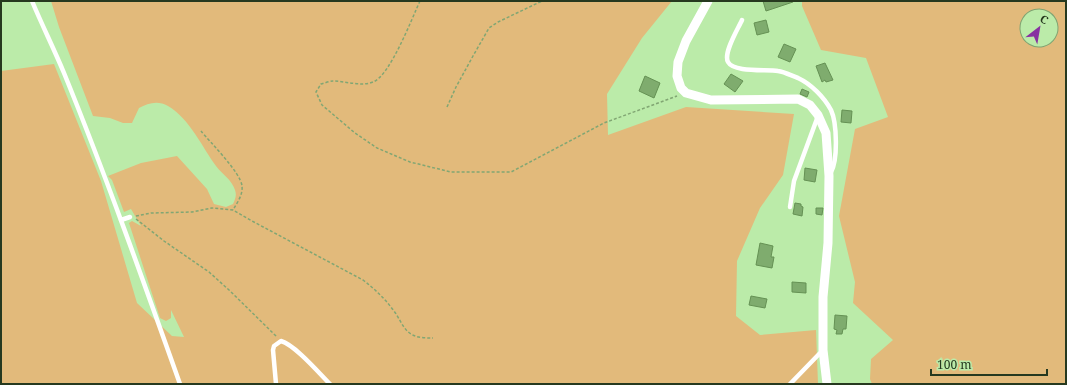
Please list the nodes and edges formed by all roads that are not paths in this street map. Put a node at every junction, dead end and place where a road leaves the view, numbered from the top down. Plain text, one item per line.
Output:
1 (32, 1) edge
2 (708, 1) edge
3 (742, 20) dead end
4 (818, 115) junction
5 (829, 176) junction
6 (790, 207) dead end
7 (130, 217) road end
8 (121, 220) junction
9 (824, 350) junction
10 (180, 384) edge
11 (276, 384) edge
12 (330, 384) edge
13 (790, 384) edge
14 (827, 384) edge

1 - 8 lane
2 - 4 street
3 - 5 lane
4 - 5 street
4 - 6 lane
5 - 9 street
7 - 8 lane
8 - 10 lane
9 - 13 lane
9 - 14 street
11 - 12 lane

